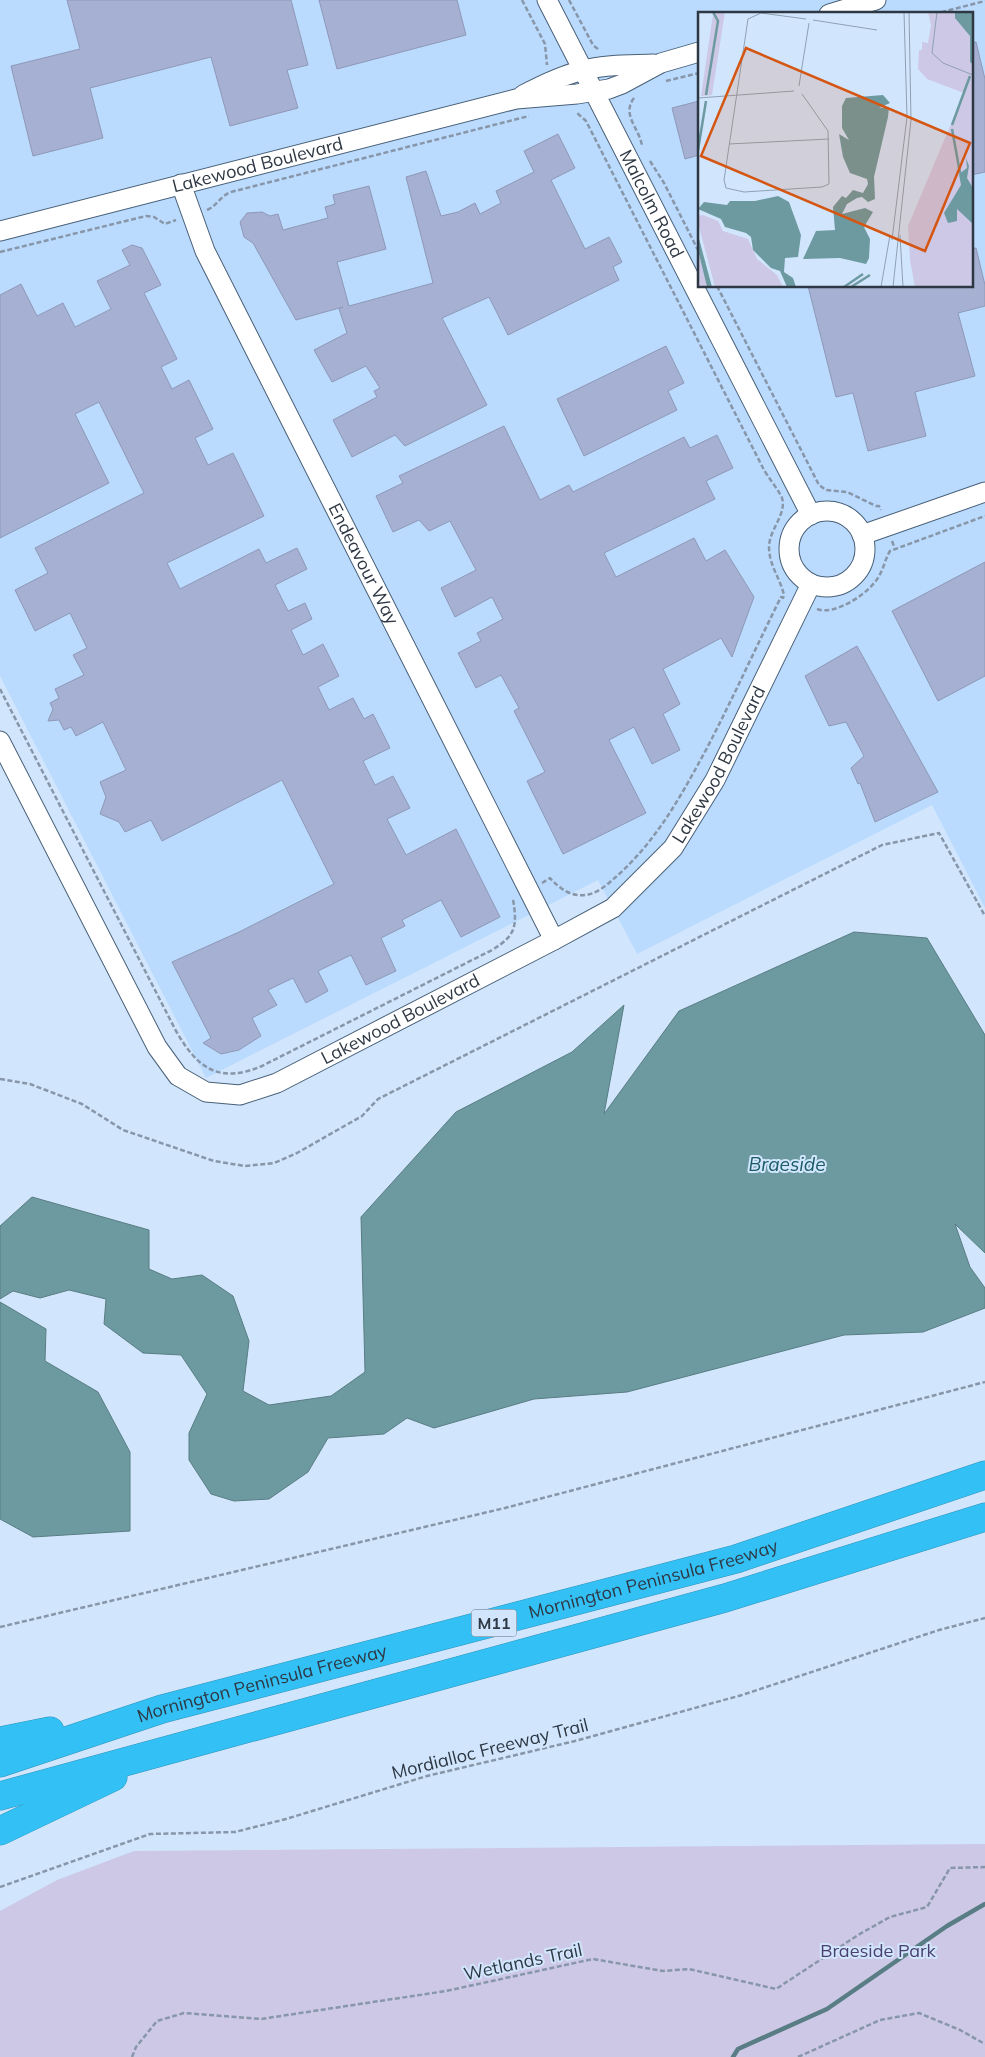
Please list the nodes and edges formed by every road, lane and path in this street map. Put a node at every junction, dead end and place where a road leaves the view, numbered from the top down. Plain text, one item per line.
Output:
1 (522, 0) edge
2 (546, 0) edge
3 (876, 0) edge
4 (985, 0) edge
5 (836, 12) edge
6 (941, 12) edge
7 (698, 52) edge
8 (661, 63) junction
9 (582, 70) junction
10 (698, 73) edge
11 (660, 83) dead end
12 (558, 87) junction
13 (594, 91) junction
14 (636, 95) dead end
15 (532, 116) dead end
16 (642, 148) dead end
17 (648, 159) dead end
18 (181, 184) junction
19 (192, 215) junction
20 (0, 231) edge
21 (698, 250) edge
22 (0, 252) edge
23 (718, 288) edge
24 (985, 492) edge
25 (811, 515) junction
26 (985, 516) edge
27 (887, 526) junction
28 (862, 535) junction
29 (895, 549) junction
30 (812, 584) junction
31 (783, 598) junction
32 (802, 603) junction
33 (0, 688) edge
34 (0, 741) edge
35 (528, 890) junction
36 (985, 916) edge
37 (554, 940) junction
38 (0, 1079) edge
39 (985, 1382) edge
40 (985, 1475) edge
41 (985, 1517) edge
42 (985, 1618) edge
43 (0, 1627) edge
44 (162, 1709) junction
45 (0, 1741) edge
46 (173, 1748) junction
47 (0, 1763) edge
48 (0, 1796) edge
49 (0, 1831) edge
50 (985, 1867) edge
51 (0, 1887) edge
52 (985, 2044) edge
53 (132, 2057) edge
54 (798, 2057) edge

1 - 12 path
2 - 9 street, Malcolm Road
3 - 5 street
4 - 6 path
7 - 8 street
8 - 9 street, Lakewood Boulevard
8 - 13 street, Lakewood Boulevard
9 - 12 street, Lakewood Boulevard
9 - 13 street, Malcolm Road
10 - 11 path
12 - 13 street, Lakewood Boulevard
12 - 18 street, Lakewood Boulevard
12 - 31 path
13 - 25 street, Malcolm Road
14 - 16 path
15 - 19 path
17 - 21 path
18 - 19 street, Endeavour Way
18 - 20 street, Lakewood Boulevard
19 - 22 path
19 - 35 street, Endeavour Way
23 - 27 path
24 - 27 street
25 - 28 street
25 - 30 street
26 - 29 path
27 - 28 street
27 - 29 path
28 - 30 street
29 - 32 path
30 - 32 street, Lakewood Boulevard
31 - 32 path
31 - 35 path
32 - 37 street, Lakewood Boulevard
33 - 35 path
34 - 37 street, Lakewood Boulevard
35 - 37 street, Endeavour Way
36 - 38 path
39 - 43 path
40 - 44 highway, Mornington Peninsula Freeway / M11
41 - 46 highway, Mornington Peninsula Freeway / M11
42 - 51 path, Mordialloc Freeway Trail
44 - 45 highway
44 - 47 highway, Mornington Peninsula Freeway / M11
46 - 48 highway, Mornington Peninsula Freeway / M11
46 - 49 highway
50 - 53 path, Wetlands Trail
52 - 54 path

